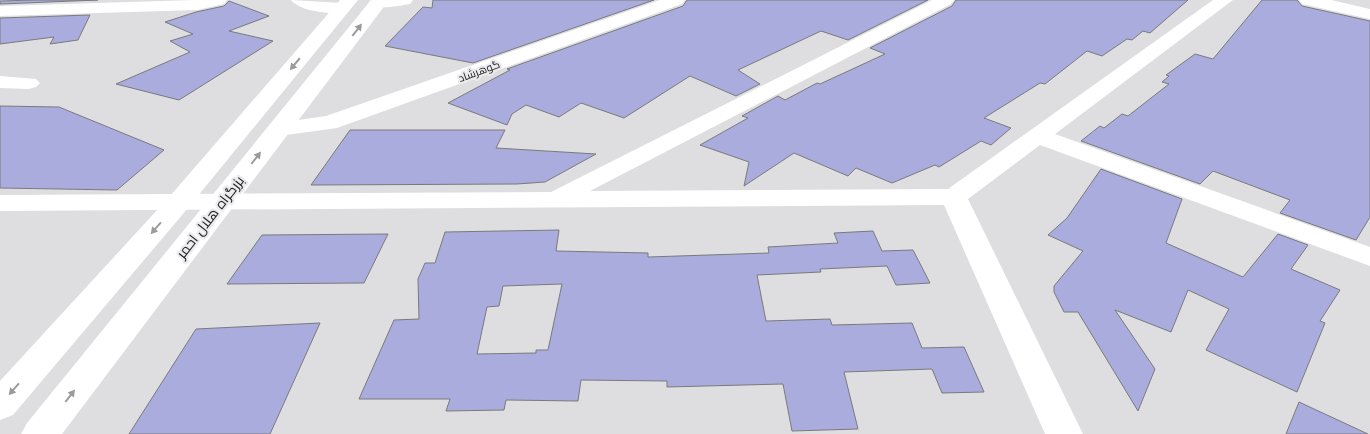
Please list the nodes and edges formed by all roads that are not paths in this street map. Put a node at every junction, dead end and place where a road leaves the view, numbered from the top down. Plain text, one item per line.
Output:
1 (218, 0) edge
2 (300, 0) edge
3 (676, 0) edge
4 (945, 0) edge
5 (1224, 0) edge
6 (1308, 0) edge
7 (387, 1) edge
8 (346, 4) edge
9 (0, 11) edge
10 (1370, 14) edge
11 (0, 82) edge
12 (29, 82) dead end
13 (279, 129) junction
14 (1037, 136) junction
15 (954, 197) junction
16 (556, 198) junction
17 (178, 202) junction
18 (222, 202) junction
19 (0, 203) edge
20 (1370, 257) edge
21 (0, 405) edge
22 (40, 434) edge
23 (1064, 434) edge

1 - 9 main road
2 - 8 main road
3 - 13 main road, گوهرشاد
4 - 16 main road
5 - 14 main road
6 - 10 main road
13 -> 7 main road, بزرگراه هلال احمر
8 -> 17 main road
11 - 12 main road
18 -> 13 main road, بزرگراه هلال احمر
14 - 15 main road
14 - 20 main road
15 - 16 main road
15 - 23 main road
16 - 18 main road
17 - 18 main road
17 - 19 main road
17 -> 21 main road
22 -> 18 main road, بزرگراه هلال احمر

